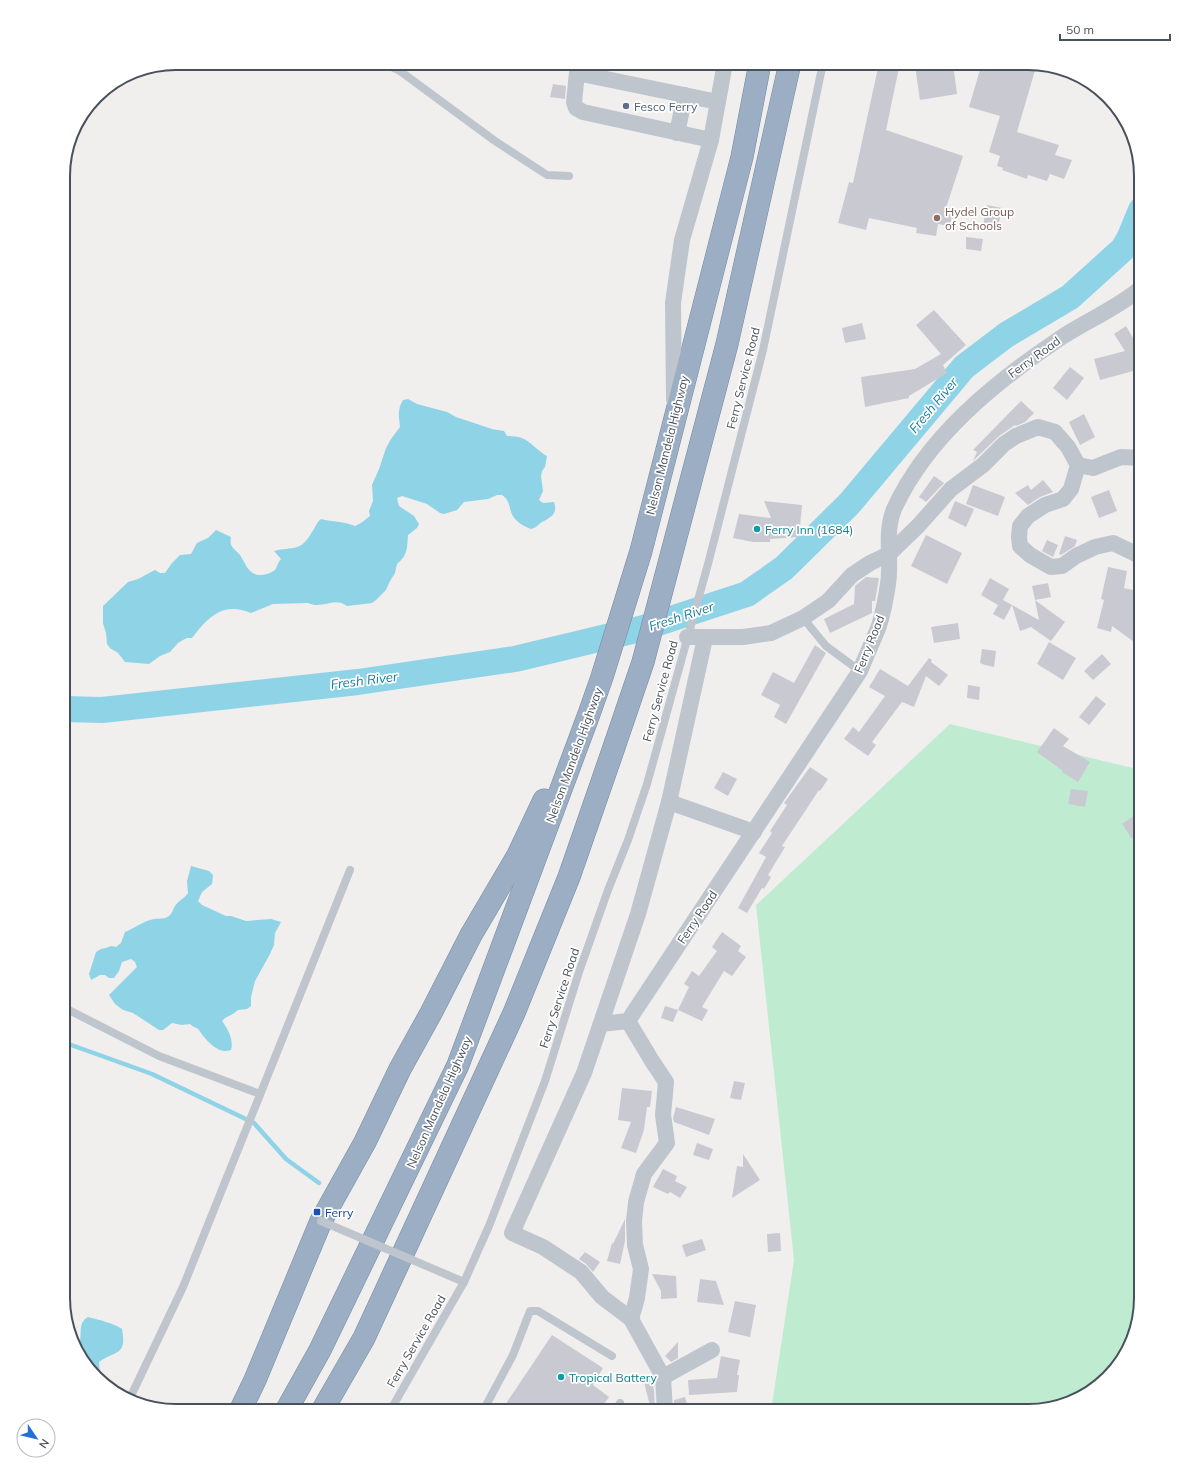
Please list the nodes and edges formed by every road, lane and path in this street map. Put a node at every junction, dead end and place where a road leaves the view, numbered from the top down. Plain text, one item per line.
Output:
1 (398, 70) edge
2 (578, 70) edge
3 (586, 70) edge
4 (724, 70) edge
5 (759, 70) edge
6 (788, 70) edge
7 (822, 70) edge
8 (685, 95) junction
9 (718, 102) junction
10 (677, 133) junction
11 (711, 140) junction
12 (569, 176) dead end
13 (1134, 294) edge
14 (674, 420) junction
15 (1134, 458) edge
16 (1078, 464) junction
17 (1134, 553) edge
18 (889, 554) junction
19 (803, 618) junction
20 (687, 637) junction
21 (705, 638) junction
22 (860, 671) junction
23 (589, 714) junction
24 (669, 802) junction
25 (754, 832) junction
26 (350, 870) dead end
27 (70, 1011) edge
28 (628, 1021) junction
29 (601, 1024) junction
30 (260, 1094) junction
31 (321, 1221) junction
32 (464, 1282) junction
33 (631, 1319) junction
34 (712, 1350) dead end
35 (612, 1356) dead end
36 (663, 1378) junction
37 (132, 1394) edge
38 (243, 1404) edge
39 (290, 1404) edge
40 (326, 1404) edge
41 (394, 1404) edge
42 (487, 1404) edge
43 (665, 1404) edge

1 - 12 lane
2 - 10 street
3 - 8 street
4 - 9 street
5 - 14 highway, Nelson Mandela Highway
6 - 40 highway
7 - 20 lane, Ferry Service Road
8 - 9 street
8 - 10 street
9 - 11 street
10 - 11 street
11 - 14 street
13 - 18 street, Ferry Road
14 - 23 highway, Nelson Mandela Highway
15 - 16 street
16 - 17 street
16 - 18 street
18 - 19 street
18 - 22 street, Ferry Road
19 - 21 street
19 - 22 lane
20 - 21 street
20 - 32 lane, Ferry Service Road
21 - 24 street
22 - 25 street, Ferry Road
23 - 31 highway
23 - 39 highway, Nelson Mandela Highway
24 - 25 street
24 - 29 street
25 - 28 street, Ferry Road
26 - 30 lane
27 - 30 lane
28 - 29 street
28 - 33 street
29 - 33 street
30 - 37 lane
31 - 32 lane, bridge
31 - 38 highway
32 - 41 lane, Ferry Service Road
33 - 36 street
34 - 36 street
35 - 42 lane
36 - 43 street

